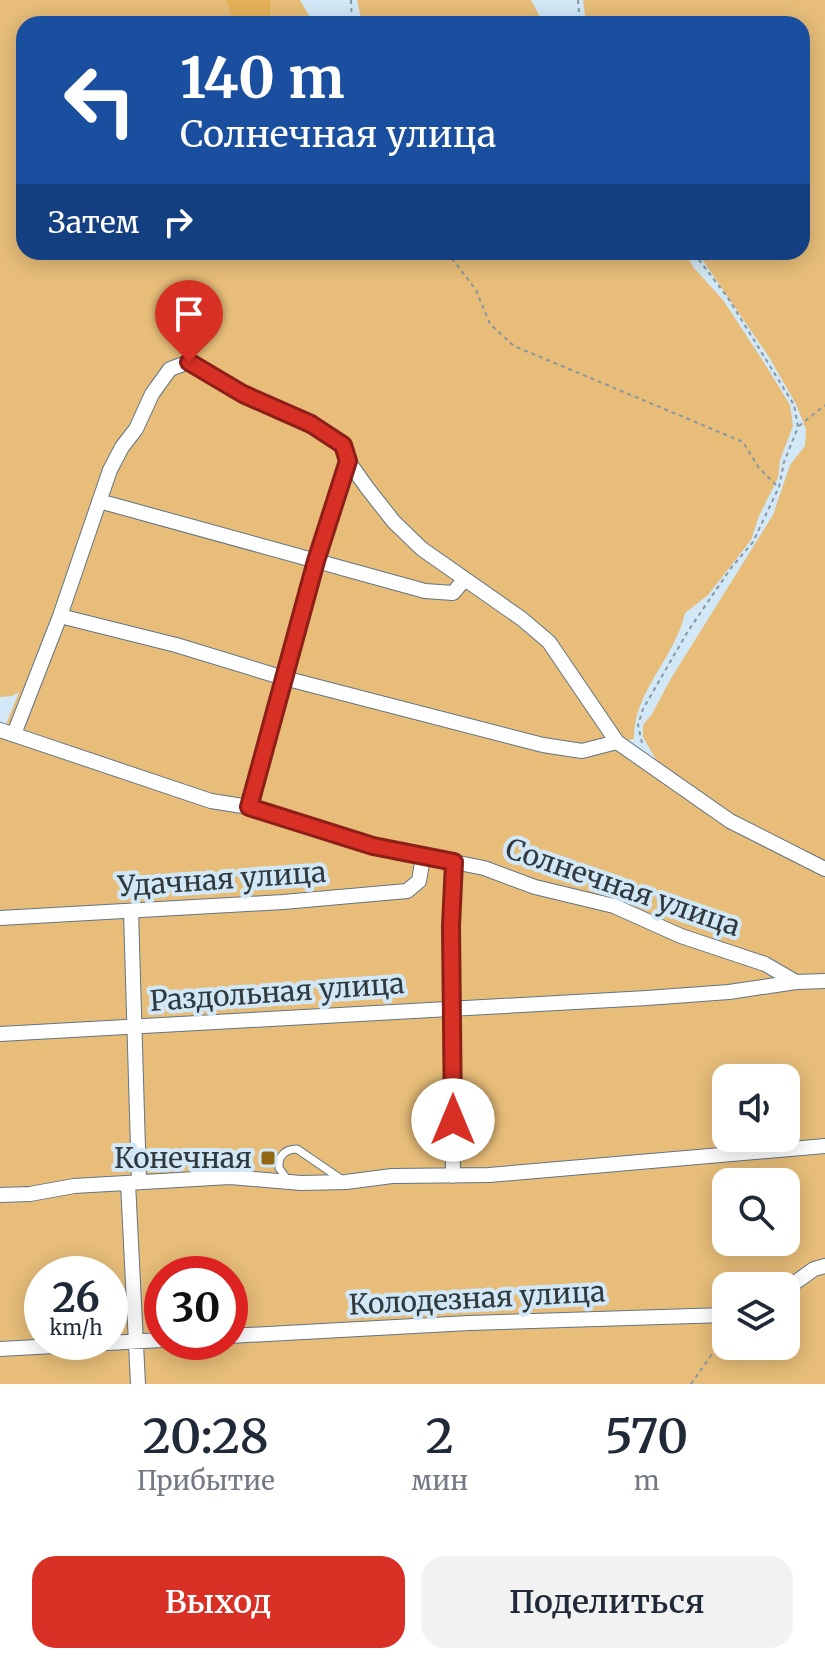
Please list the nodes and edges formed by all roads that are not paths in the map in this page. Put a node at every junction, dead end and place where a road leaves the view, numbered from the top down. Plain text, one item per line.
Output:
1 (348, 461) junction
2 (99, 501) junction
3 (316, 561) junction
4 (464, 580) junction
5 (60, 616) junction
6 (284, 678) junction
7 (7, 732) edge
8 (617, 742) junction
9 (249, 807) junction
10 (423, 857) junction
11 (454, 862) junction
12 (825, 869) edge
13 (131, 911) junction
14 (0, 918) edge
15 (825, 981) edge
16 (796, 982) junction
17 (453, 1007) junction
18 (136, 1027) junction
19 (0, 1034) edge
20 (825, 1146) edge
21 (453, 1176) junction
22 (294, 1182) junction
23 (346, 1182) junction
24 (134, 1183) junction
25 (0, 1195) edge
26 (825, 1266) edge
27 (800, 1279) edge
28 (712, 1315) edge
29 (248, 1335) edge
30 (136, 1341) junction
31 (144, 1341) edge
32 (0, 1349) edge
33 (138, 1384) edge

1 - 2 street
1 - 3 street
1 - 4 street
2 - 3 street
2 - 5 street
3 - 4 street
3 - 6 street
4 - 8 street
5 - 6 street
5 - 7 street
6 - 8 street
6 - 9 street
7 - 9 street, Солнечная улица
8 - 12 street
9 - 10 street, Солнечная улица
10 - 11 street, Солнечная улица
10 - 13 street, Удачная улица
11 - 16 street, Солнечная улица
11 - 17 street
13 - 14 street, Удачная улица
13 - 18 street
15 - 16 street, Раздольная улица
16 - 17 street, Раздольная улица
17 - 18 street, Раздольная улица
17 - 21 street
18 - 19 street, Раздольная улица
18 - 24 street
20 - 21 street
21 - 23 street
22 - 23 street
22 - 23 lane
22 - 24 street
24 - 25 street
24 - 30 street
26 - 27 street
28 - 29 street, Колодезная улица
30 - 31 street
30 - 32 street
30 - 33 street

